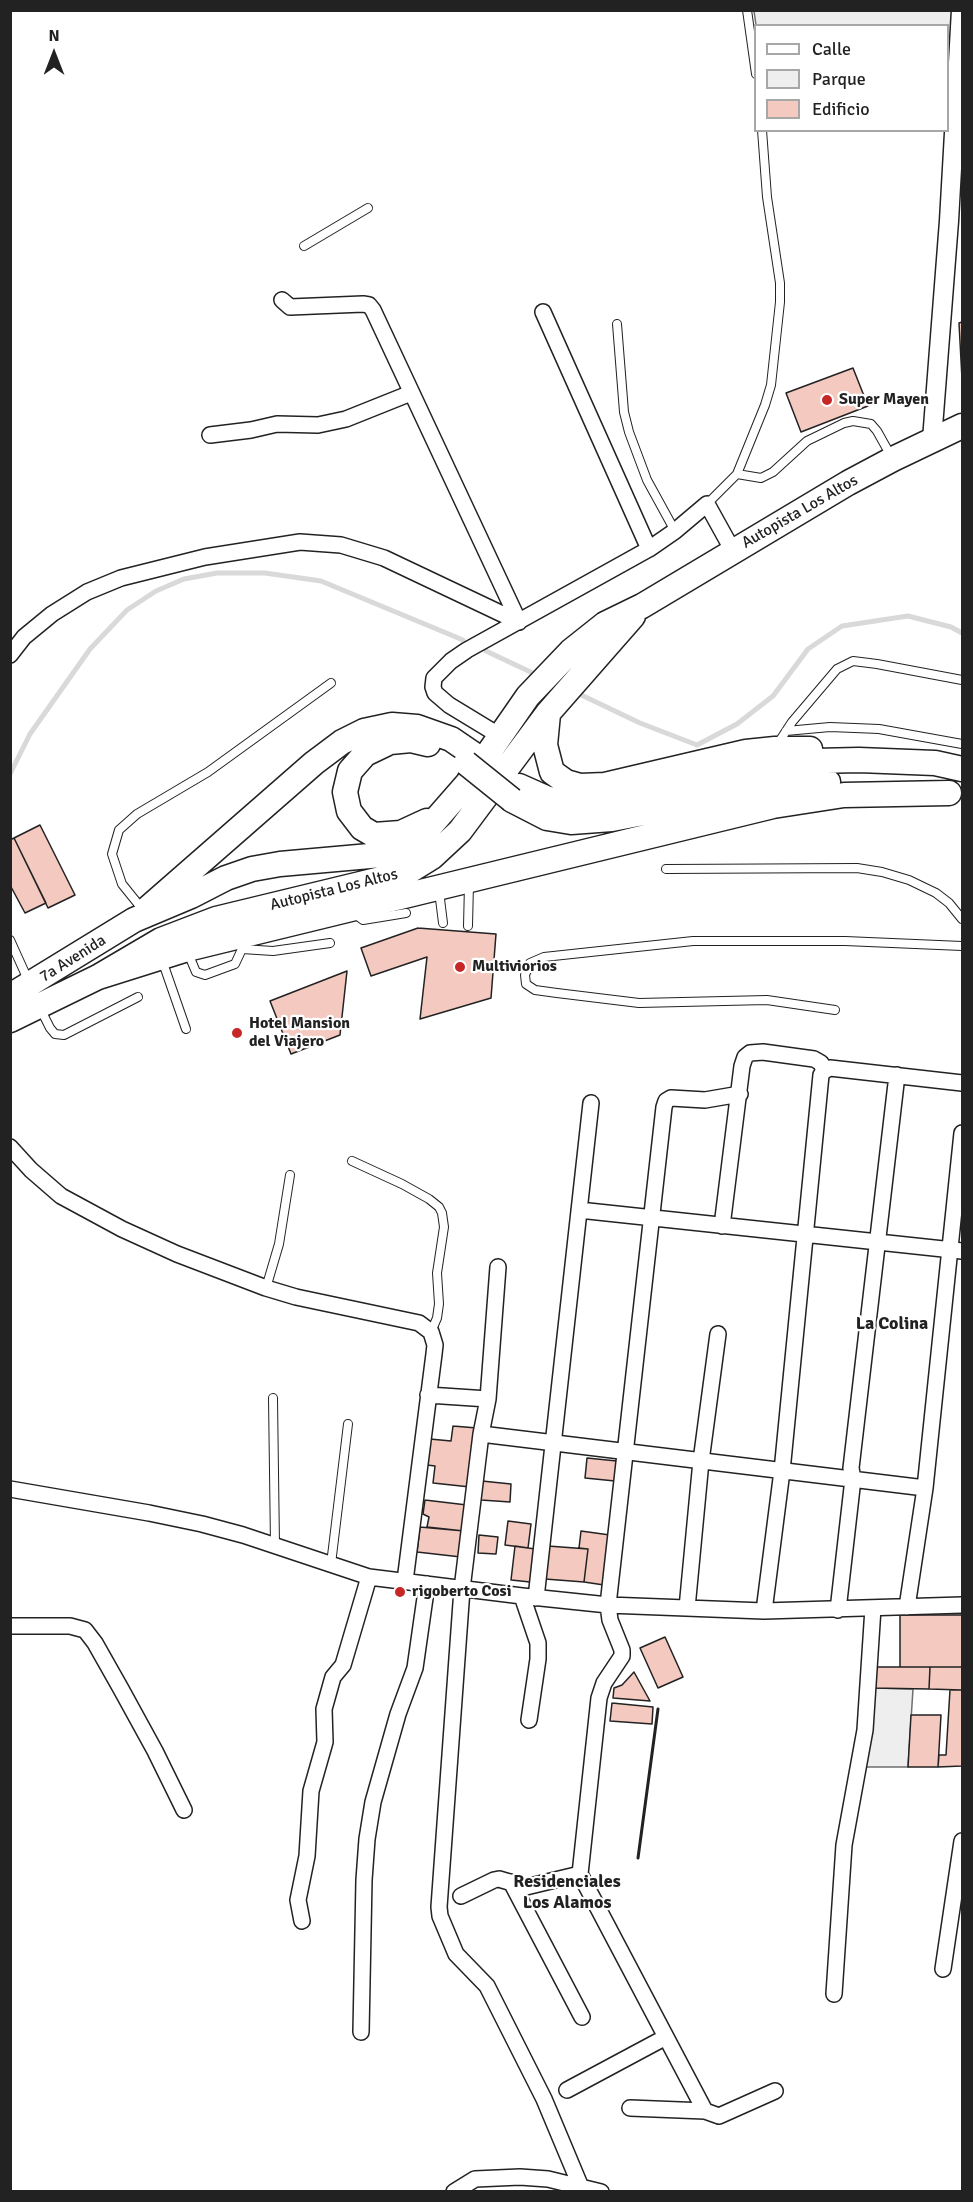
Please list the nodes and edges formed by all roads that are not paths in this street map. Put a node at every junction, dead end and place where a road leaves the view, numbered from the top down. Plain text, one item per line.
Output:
1 (747, 10) edge
2 (961, 10) edge
3 (754, 60) edge
4 (762, 132) edge
5 (368, 208) dead end
6 (304, 246) dead end
7 (282, 300) dead end
8 (543, 312) dead end
9 (617, 324) dead end
10 (411, 393) junction
11 (963, 426) edge
12 (210, 435) dead end
13 (932, 440) junction
14 (892, 459) junction
15 (737, 474) junction
16 (707, 504) junction
17 (675, 531) junction
18 (648, 549) junction
19 (733, 551) junction
20 (642, 606) junction
21 (519, 622) junction
22 (17, 640) edge
23 (10, 655) edge
24 (963, 680) edge
25 (331, 683) dead end
26 (550, 711) junction
27 (500, 736) junction
28 (781, 740) junction
29 (963, 744) edge
30 (470, 759) junction
31 (934, 763) junction
32 (963, 769) edge
33 (515, 793) junction
34 (956, 794) edge
35 (440, 815) junction
36 (666, 869) dead end
37 (469, 879) junction
38 (438, 886) junction
39 (354, 907) junction
40 (406, 913) dead end
41 (139, 916) junction
42 (963, 919) edge
43 (442, 924) dead end
44 (468, 927) dead end
45 (10, 940) edge
46 (241, 943) junction
47 (330, 943) dead end
48 (963, 946) edge
49 (161, 958) junction
50 (98, 977) junction
51 (27, 996) edge
52 (138, 997) dead end
53 (835, 1010) dead end
54 (10, 1020) edge
55 (186, 1029) dead end
56 (824, 1071) junction
57 (897, 1075) junction
58 (963, 1083) edge
59 (740, 1094) junction
60 (591, 1104) dead end
61 (963, 1133) edge
62 (10, 1147) edge
63 (352, 1161) dead end
64 (290, 1175) dead end
65 (579, 1210) junction
66 (652, 1219) junction
67 (722, 1226) junction
68 (805, 1235) junction
69 (877, 1243) junction
70 (956, 1251) edge
71 (498, 1267) dead end
72 (266, 1288) junction
73 (431, 1332) junction
74 (718, 1334) dead end
75 (428, 1395) junction
76 (273, 1398) dead end
77 (488, 1399) junction
78 (348, 1424) dead end
79 (481, 1434) junction
80 (554, 1443) junction
81 (624, 1452) junction
82 (701, 1461) junction
83 (782, 1471) junction
84 (853, 1479) junction
85 (925, 1488) junction
86 (10, 1489) edge
87 (275, 1546) junction
88 (331, 1564) junction
89 (369, 1577) junction
90 (405, 1581) junction
91 (427, 1584) junction
92 (462, 1589) junction
93 (529, 1597) junction
94 (608, 1605) junction
95 (963, 1605) edge
96 (907, 1607) junction
97 (687, 1608) junction
98 (873, 1608) junction
99 (838, 1610) junction
100 (764, 1611) junction
101 (10, 1626) edge
102 (528, 1719) dead end
103 (184, 1810) dead end
104 (963, 1841) edge
105 (580, 1874) junction
106 (511, 1882) junction
107 (461, 1896) dead end
108 (302, 1921) dead end
109 (943, 1969) dead end
110 (834, 1994) dead end
111 (582, 2017) dead end
112 (361, 2032) dead end
113 (666, 2037) junction
114 (567, 2090) dead end
115 (776, 2091) dead end
116 (630, 2108) dead end
117 (705, 2111) junction
118 (580, 2185) junction
119 (454, 2192) edge
120 (601, 2192) edge

1 - 3 lane
2 - 13 street
4 - 15 lane
5 - 6 lane
7 - 10 street
8 - 18 street
9 - 17 lane
10 - 12 street
10 - 21 street
11 - 13 main road, Autopista Los Altos
13 - 14 main road, Autopista Los Altos
14 - 15 lane
14 - 19 main road, Autopista Los Altos
15 - 16 lane
16 - 17 street
16 - 19 street
17 - 18 street
18 - 21 street
19 - 20 main road, Autopista Los Altos
20 - 26 main road, Autopista Los Altos
20 - 27 main road, Autopista Los Altos
21 - 22 street
21 - 27 street
22 - 23 street
24 - 28 lane
25 - 41 lane
26 - 28 main road
26 - 50 main road, Autopista Los Altos
27 - 35 main road, Autopista Los Altos
28 - 29 lane
28 - 31 main road
30 - 33 main road, bridge
30 - 35 main road
30 - 41 main road
31 - 32 main road
31 - 33 main road
33 - 34 main road
34 - 37 main road
35 - 41 main road, Autopista Los Altos
36 - 42 lane
37 - 38 main road
37 - 44 lane
38 - 39 main road
38 - 43 lane
39 - 40 lane
39 - 46 main road
41 - 51 main road, 7a Avenida
45 - 51 lane
46 - 47 lane
46 - 49 main road
48 - 53 lane
49 - 50 main road
49 - 55 lane
50 - 51 main road, 7a Avenida
51 - 52 lane
51 - 54 main road, 7a Avenida
56 - 57 street
56 - 59 street
56 - 68 street
57 - 58 street
57 - 69 street
59 - 66 street
59 - 67 street
60 - 65 street
61 - 70 street
62 - 72 street
63 - 73 lane
64 - 72 lane
65 - 66 street
65 - 80 street
66 - 67 street
66 - 81 street
67 - 68 street
68 - 69 street
68 - 83 street
69 - 70 street
69 - 84 street
70 - 85 street
71 - 77 street
72 - 73 street
73 - 75 street
74 - 82 street
75 - 77 street
75 - 90 street
76 - 87 lane
77 - 79 street
78 - 88 lane
79 - 80 street
79 - 92 street
80 - 81 street
80 - 93 street
81 - 82 street
81 - 94 street
82 - 83 street
82 - 97 street
83 - 84 street
83 - 100 street
84 - 85 street
84 - 99 street
85 - 96 street
86 - 87 street
87 - 88 street
88 - 89 street
89 - 90 street
89 - 108 street
90 - 91 street
91 - 92 street
91 - 112 street
92 - 93 street
92 - 118 street
93 - 94 street
93 - 102 street
94 - 97 street
94 - 105 street
95 - 96 street
96 - 98 street
97 - 100 street
98 - 99 street
98 - 110 street
99 - 100 street
101 - 103 street
104 - 109 street
105 - 106 street
105 - 113 street
106 - 107 street
106 - 111 street
113 - 114 street
113 - 117 street
115 - 117 street
116 - 117 street
118 - 119 street
118 - 120 street

